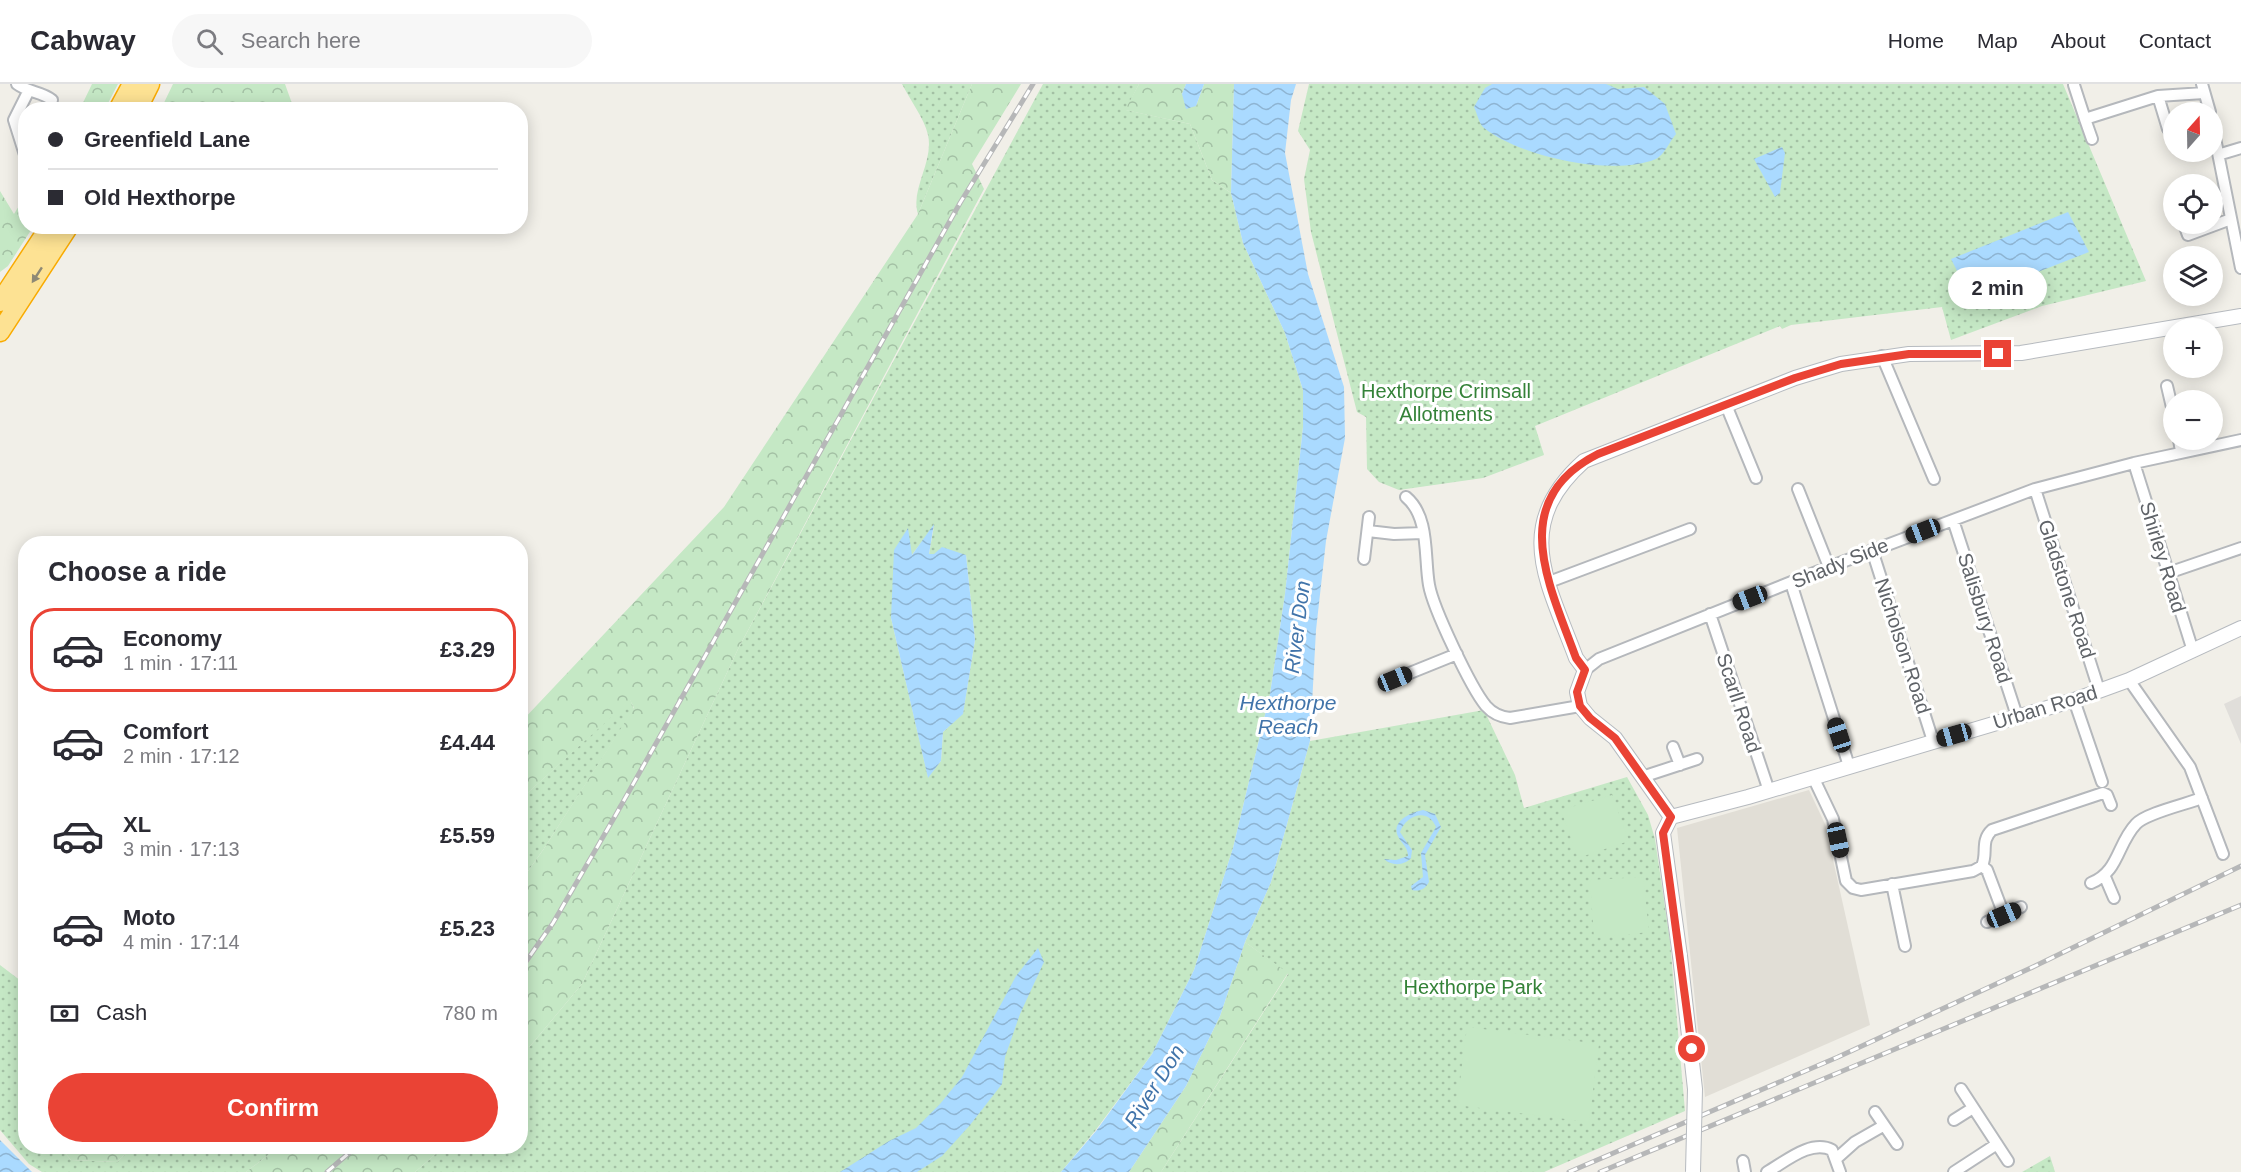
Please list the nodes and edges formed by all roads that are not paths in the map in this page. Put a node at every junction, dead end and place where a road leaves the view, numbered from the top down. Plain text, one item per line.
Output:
1 (17, 84) edge
2 (132, 84) edge
3 (150, 84) edge
4 (2073, 85) edge
5 (2203, 88) edge
6 (28, 92) junction
7 (2158, 96) junction
8 (52, 100) dead end
9 (23, 102) edge
10 (122, 102) edge
11 (141, 102) edge
12 (18, 112) edge
13 (2163, 112) edge
14 (2085, 119) junction
15 (18, 133) edge
16 (2092, 139) dead end
17 (2241, 148) edge
18 (2223, 153) edge
19 (2222, 162) edge
20 (2231, 219) junction
21 (2223, 222) edge
22 (45, 234) edge
23 (64, 234) edge
24 (2241, 268) edge
25 (0, 302) edge
26 (2241, 316) edge
27 (0, 332) edge
28 (1882, 356) junction
29 (2167, 386) dead end
30 (2168, 390) edge
31 (1726, 405) junction
32 (2241, 440) edge
33 (2181, 452) joint
34 (2134, 463) junction
35 (1756, 478) dead end
36 (1934, 478) dead end
37 (1798, 489) dead end
38 (2035, 489) junction
39 (1406, 497) dead end
40 (1369, 517) dead end
41 (1953, 520) junction
42 (1690, 529) dead end
43 (1368, 531) junction
44 (1423, 533) junction
45 (2241, 548) edge
46 (1872, 550) junction
47 (1364, 559) dead end
48 (1829, 567) junction
49 (2168, 573) junction
50 (1549, 582) junction
51 (1791, 583) junction
52 (1710, 614) junction
53 (2241, 628) edge
54 (2193, 651) junction
55 (1458, 654) junction
56 (1585, 670) junction
57 (1395, 679) dead end
58 (2129, 680) junction
59 (2099, 690) junction
60 (2074, 699) junction
61 (1580, 706) junction
62 (2017, 716) junction
63 (1933, 741) junction
64 (1673, 747) dead end
65 (1697, 759) dead end
66 (1680, 765) junction
67 (1849, 766) junction
68 (1642, 777) junction
69 (1813, 777) junction
70 (2102, 782) dead end
71 (1769, 791) junction
72 (2202, 798) junction
73 (2111, 805) dead end
74 (1671, 817) junction
75 (2223, 854) dead end
76 (1982, 866) junction
77 (2105, 877) junction
78 (2091, 883) dead end
79 (1892, 884) junction
80 (2114, 898) dead end
81 (2021, 908) dead end
82 (2004, 915) junction
83 (1987, 922) dead end
84 (1905, 946) dead end
85 (1961, 1089) dead end
86 (1973, 1108) junction
87 (1875, 1112) dead end
88 (1954, 1120) dead end
89 (1883, 1126) junction
90 (1897, 1144) dead end
91 (1997, 1144) junction
92 (1836, 1159) junction
93 (2008, 1161) dead end
94 (1694, 1172) edge
95 (1767, 1172) edge
96 (1840, 1172) edge
97 (1954, 1172) edge

1 - 6 street
2 - 10 highway
3 - 11 highway
4 - 14 street
5 - 7 street
6 - 8 street
6 - 9 street
7 - 13 street
7 - 14 street
12 - 15 street
14 - 16 street
17 - 18 street
19 - 20 street
20 - 21 street
20 - 24 street
22 - 25 highway
23 -> 27 highway
26 - 28 street
28 - 31 street
28 - 36 street
29 - 30 street
31 - 35 street
31 - 50 street
32 - 33 street, Shady Side
33 - 34 street, Shady Side
34 - 38 street, Shady Side
34 - 49 street, Shirley Road
37 - 48 street
38 - 41 street, Shady Side
38 - 59 street, Gladstone Road
39 - 44 street
40 - 43 street
41 - 46 street, Shady Side
41 - 62 street, Salisbury Road
42 - 50 street
43 - 44 street
43 - 47 street
44 - 55 street
45 - 49 street
46 - 48 street, Shady Side
46 - 63 street, Nicholson Road
48 - 51 street, Shady Side
49 - 54 street, Shirley Road
50 - 56 street
51 - 52 street, Shady Side
51 - 67 street
52 - 56 street, Shady Side
52 - 71 street, Scarll Road
53 - 54 street, Urban Road
54 - 58 street, Urban Road
55 - 57 street
55 - 61 street
56 - 61 street
58 - 59 street, Urban Road
58 - 72 street
59 - 60 street, Urban Road
60 - 62 street, Urban Road
60 - 70 street
61 - 68 street
62 - 63 street, Urban Road
63 - 67 street, Urban Road
64 - 66 street
65 - 66 street
66 - 68 street
67 - 69 street, Urban Road
68 - 74 street
69 - 71 street, Urban Road
69 - 79 street
71 - 74 street, Urban Road
72 - 75 street
72 - 77 street
73 - 76 street
74 - 94 street, bridge
76 - 79 street
76 - 82 street
77 - 78 street
77 - 80 street
79 - 84 street
81 - 82 street
82 - 83 street
85 - 86 street
86 - 88 street
86 - 91 street
87 - 89 street
89 - 90 street
89 - 92 street
91 - 93 street
91 - 97 street
92 - 95 street
92 - 96 street

